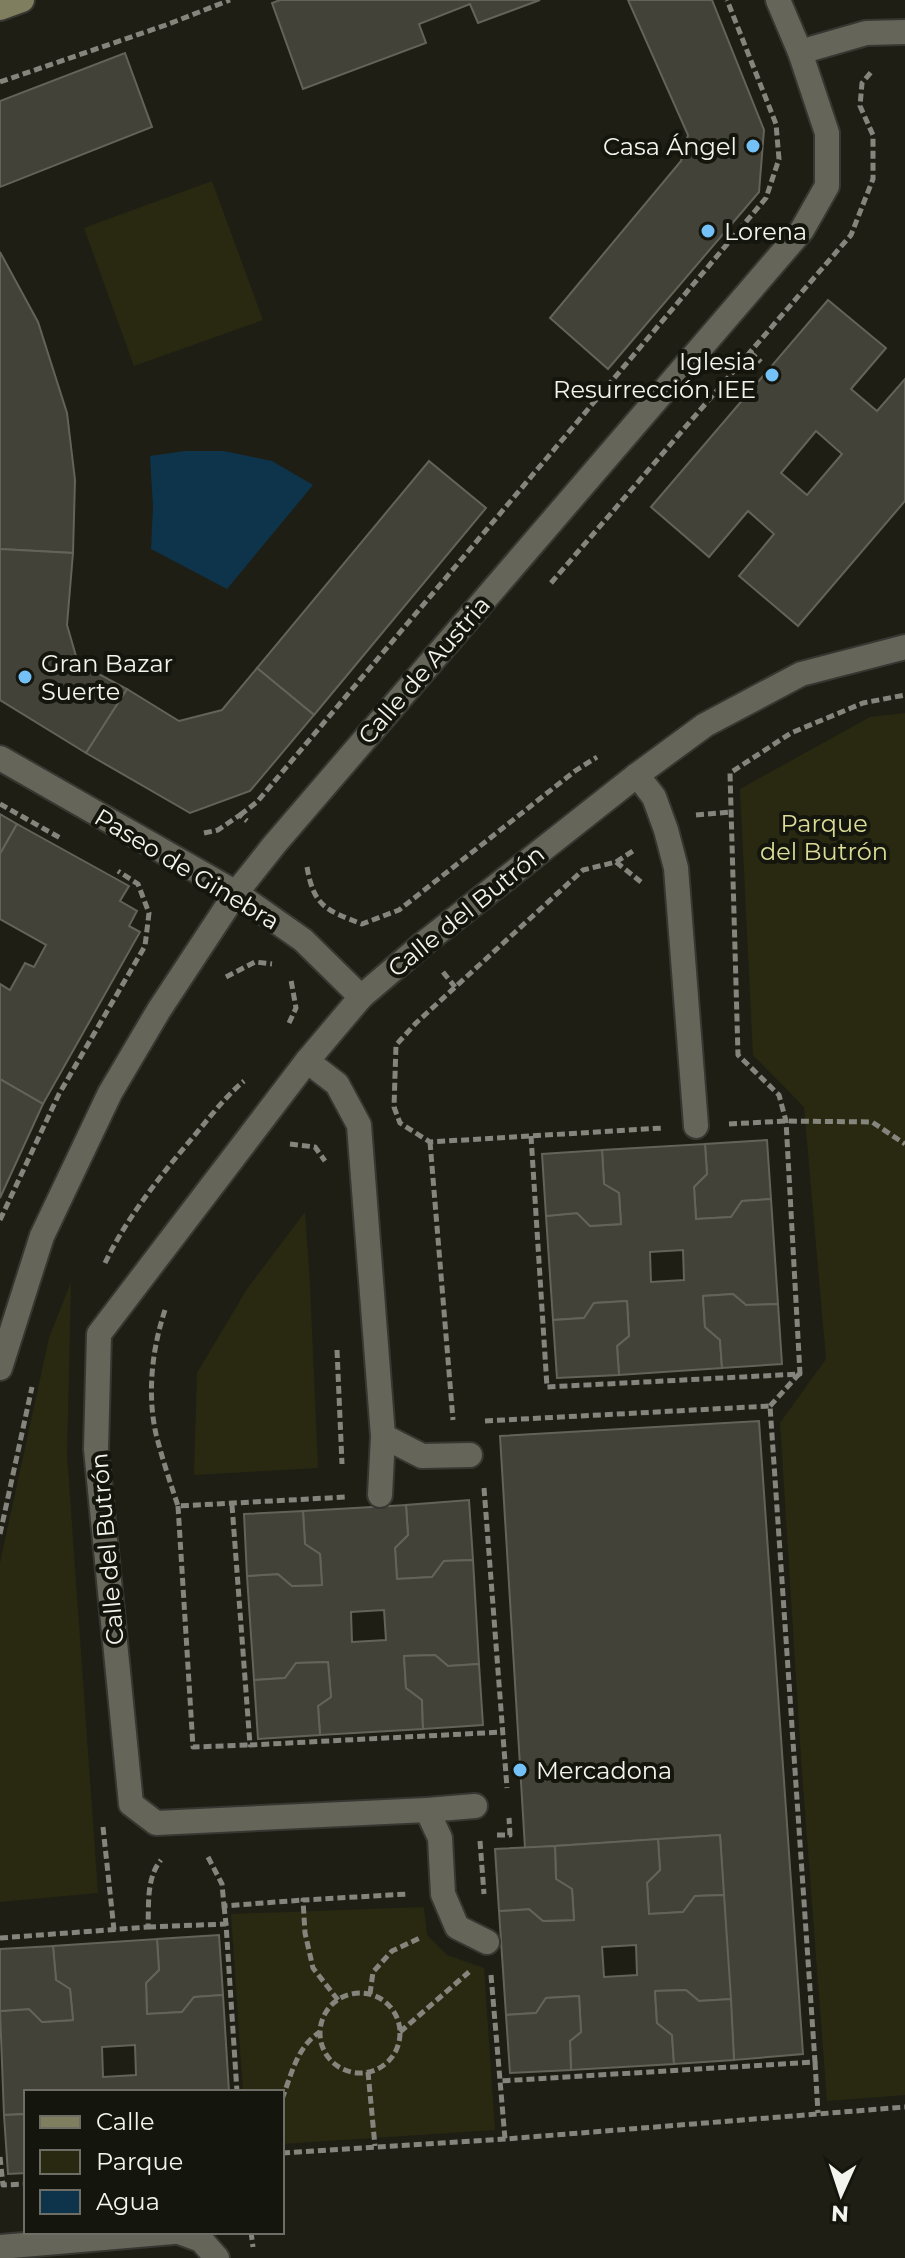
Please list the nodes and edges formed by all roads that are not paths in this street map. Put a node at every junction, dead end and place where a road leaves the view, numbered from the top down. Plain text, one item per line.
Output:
1 (22, 0) edge
2 (778, 0) edge
3 (0, 8) edge
4 (905, 32) edge
5 (800, 52) junction
6 (905, 647) edge
7 (0, 758) edge
8 (637, 775) junction
9 (236, 893) junction
10 (361, 997) junction
11 (307, 1061) junction
12 (696, 1126) road end
13 (0, 1368) edge
14 (383, 1436) junction
15 (470, 1455) dead end
16 (380, 1495) dead end
17 (475, 1806) dead end
18 (427, 1810) junction
19 (483, 1954) road end
20 (150, 2234) edge
21 (184, 2234) edge
22 (0, 2247) edge
23 (217, 2258) edge

1 - 3 street
2 - 5 street, Calle de Austria
4 - 5 street
5 - 9 street, Calle de Austria
6 - 8 street, Calle del Butrón
7 - 9 street, Paseo de Ginebra
8 - 10 street, Calle del Butrón
8 - 12 street
9 - 10 street, Paseo de Ginebra
9 - 13 street, Calle de Austria
10 - 11 street, Calle del Butrón
11 - 14 street
11 - 18 street, Calle del Butrón
14 - 15 street
14 - 16 street
17 - 18 street, Calle del Butrón
18 - 19 street
20 - 22 street
21 - 23 street

